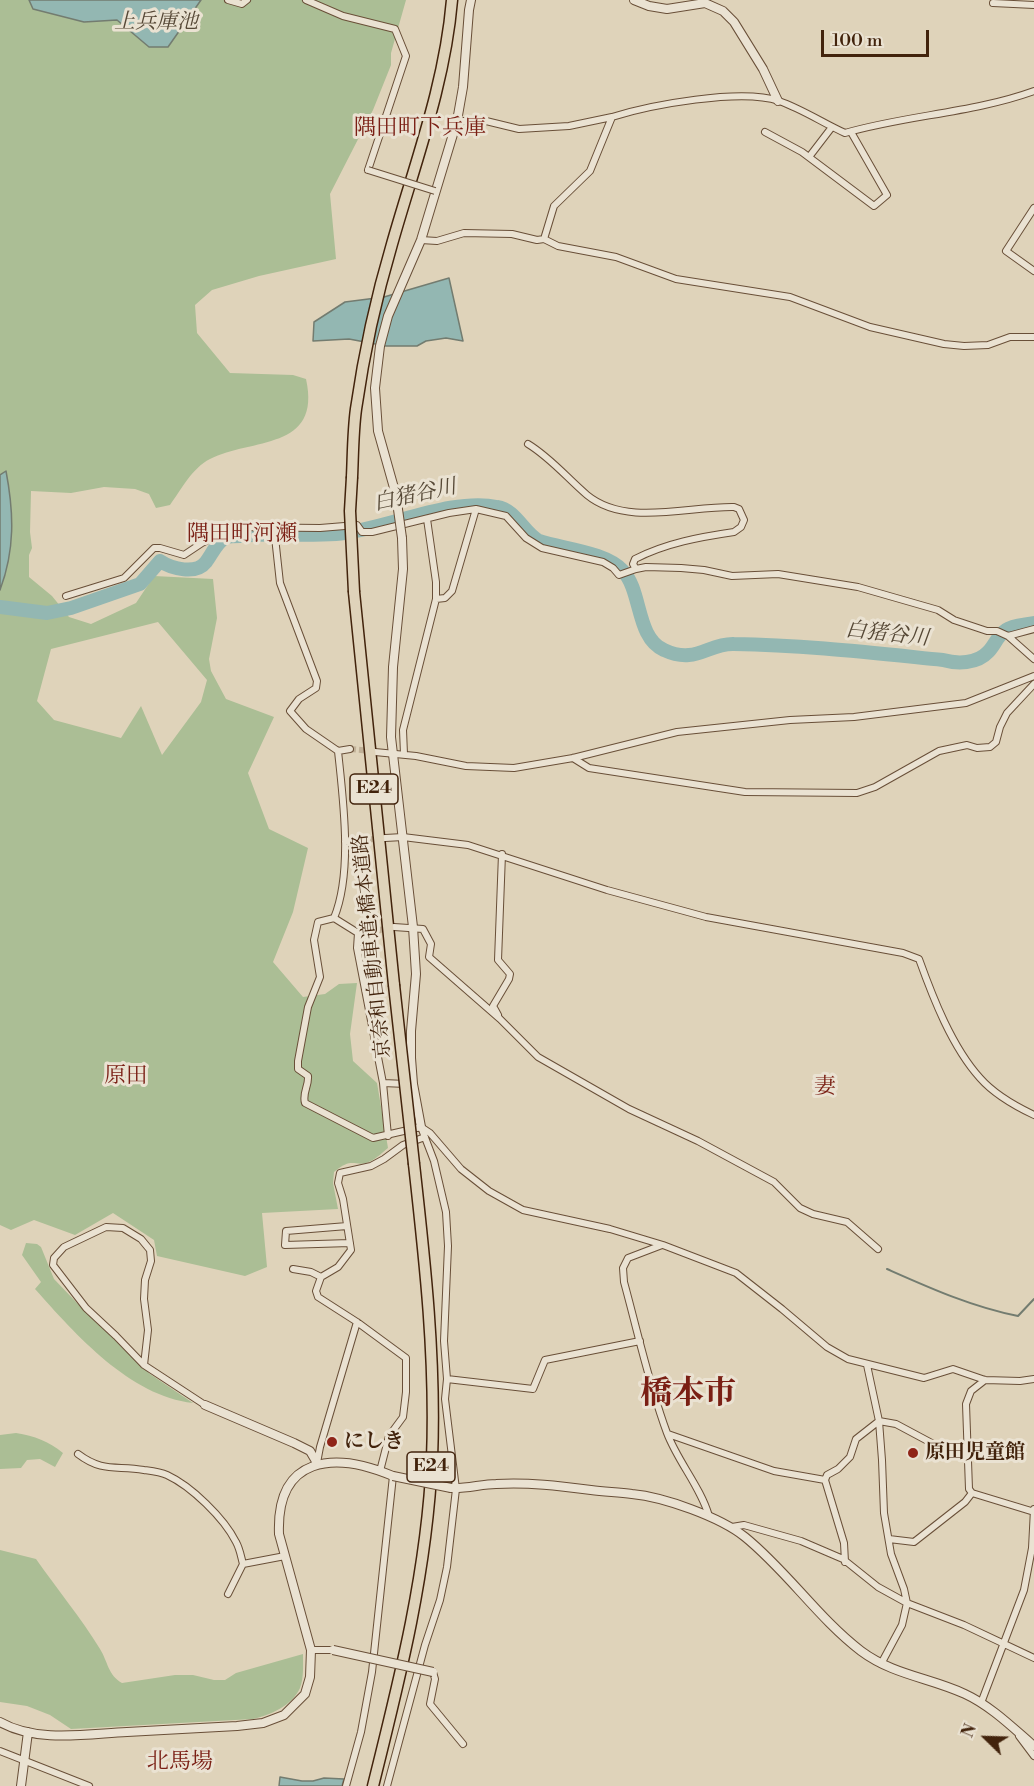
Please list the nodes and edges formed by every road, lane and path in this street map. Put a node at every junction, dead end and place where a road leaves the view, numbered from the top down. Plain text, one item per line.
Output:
1 (228, 0) edge
2 (247, 0) edge
3 (306, 0) edge
4 (452, 0) edge
5 (471, 0) edge
6 (634, 0) edge
7 (993, 3) dead end
8 (1034, 5) edge
9 (1034, 91) edge
10 (778, 101) junction
11 (612, 117) junction
12 (458, 121) junction
13 (832, 127) junction
14 (765, 132) dead end
15 (850, 132) junction
16 (809, 157) junction
17 (435, 191) junction
18 (1034, 208) edge
19 (544, 239) junction
20 (422, 240) junction
21 (1034, 271) edge
22 (1034, 337) edge
23 (528, 444) dead end
24 (476, 509) junction
25 (427, 519) junction
26 (274, 528) junction
27 (636, 569) junction
28 (66, 596) dead end
29 (436, 599) junction
30 (1034, 629) edge
31 (1006, 635) junction
32 (1034, 659) edge
33 (1034, 676) edge
34 (1034, 684) edge
35 (350, 749) tunnel mouth
36 (338, 751) junction
37 (375, 752) tunnel mouth
38 (392, 754) junction
39 (404, 754) junction
40 (573, 758) junction
41 (403, 837) junction
42 (385, 838) tunnel mouth
43 (359, 841) tunnel mouth
44 (345, 842) junction
45 (502, 854) junction
46 (334, 918) junction
47 (394, 927) tunnel mouth
48 (413, 927) junction
49 (369, 932) tunnel mouth
50 (358, 933) junction
51 (500, 1018) junction
52 (383, 1083) junction
53 (413, 1084) junction
54 (1034, 1115) edge
55 (421, 1127) junction
56 (430, 1133) junction
57 (388, 1136) junction
58 (424, 1138) junction
59 (347, 1226) junction
60 (350, 1243) junction
61 (663, 1245) junction
62 (878, 1249) dead end
63 (293, 1269) dead end
64 (321, 1277) junction
65 (357, 1322) junction
66 (640, 1341) junction
67 (144, 1365) junction
68 (867, 1365) junction
69 (447, 1379) junction
70 (1034, 1379) edge
71 (985, 1380) junction
72 (205, 1405) joint
73 (879, 1421) junction
74 (668, 1434) junction
75 (78, 1454) dead end
76 (968, 1457) junction
77 (317, 1463) junction
78 (380, 1471) junction
79 (393, 1476) junction
80 (825, 1480) junction
81 (454, 1488) junction
82 (972, 1492) junction
83 (1034, 1511) edge
84 (708, 1516) junction
85 (732, 1527) junction
86 (889, 1539) junction
87 (285, 1556) junction
88 (845, 1562) junction
89 (243, 1564) junction
90 (228, 1594) dead end
91 (907, 1604) junction
92 (1003, 1643) junction
93 (311, 1650) junction
94 (333, 1650) joint
95 (1034, 1658) edge
96 (881, 1664) junction
97 (433, 1672) joint
98 (981, 1703) junction
99 (0, 1722) edge
100 (1013, 1728) junction
101 (28, 1732) junction
102 (463, 1744) dead end
103 (1034, 1746) edge
104 (0, 1751) edge
105 (1034, 1756) edge
106 (24, 1762) junction
107 (21, 1786) edge
108 (89, 1786) edge
109 (346, 1786) edge
110 (373, 1786) edge
111 (387, 1786) edge

1 - 2 street
3 - 17 street, bridge
4 - 110 highway, 京奈和自動車道;橋本道路 / E24, bridge
5 - 12 street
6 - 10 street
7 - 8 street
9 - 15 street
10 - 11 street
10 - 13 street
11 - 12 street
11 - 19 street
12 - 17 street
13 - 15 street
13 - 16 street
14 - 16 street
15 - 16 street
17 - 20 street
18 - 21 street
19 - 20 street
19 - 22 street
20 - 38 street, bridge
23 - 27 street
24 - 25 street
24 - 27 street
24 - 29 street
25 - 26 street
25 - 29 street
26 - 28 street
26 - 36 street
27 - 31 street
29 - 39 street
30 - 31 street
31 - 32 street
33 - 40 street
34 - 40 street
35 - 36 street
36 - 44 street
37 - 38 street
38 - 39 street
38 - 41 street
39 - 40 street
41 - 42 street
41 - 45 street
41 - 48 street
43 - 44 street
44 - 46 street
45 - 51 street
45 - 54 street
46 - 50 street
46 - 57 street
47 - 48 street
48 - 51 street
48 - 53 street
49 - 50 street
50 - 52 street
51 - 62 street
52 - 53 street
52 - 57 street
53 - 55 street
55 - 56 street
55 - 57 street
55 - 58 street
56 - 58 street
56 - 61 street
58 - 59 street
58 - 69 street
59 - 60 street
59 - 60 street
60 - 64 street
61 - 66 street
61 - 68 street
63 - 64 street
64 - 65 street
65 - 77 street
65 - 78 street
66 - 69 street
66 - 74 street
67 - 67 street
67 - 72 street
68 - 71 street
68 - 73 street
69 - 81 street
70 - 71 street
71 - 76 street
72 - 77 street
73 - 76 street
73 - 80 street
73 - 86 street
74 - 80 street
74 - 84 street
75 - 89 street
76 - 82 street
77 - 78 street
77 - 87 street
78 - 79 street
79 - 81 street, bridge
79 - 109 street
80 - 88 street
81 - 84 street
81 - 111 street
82 - 83 street
82 - 86 street
83 - 92 street
84 - 85 street
85 - 88 street
85 - 96 street
86 - 91 street
87 - 89 street
87 - 93 street
88 - 91 street
89 - 90 street
91 - 92 street
91 - 96 street
92 - 95 street
92 - 98 street
93 - 94 street
93 - 101 street
94 - 97 street, bridge
96 - 98 street
97 - 102 street
98 - 100 street
99 - 101 street
100 - 103 street
100 - 105 street
101 - 106 street
104 - 106 street
106 - 107 street
106 - 108 street

